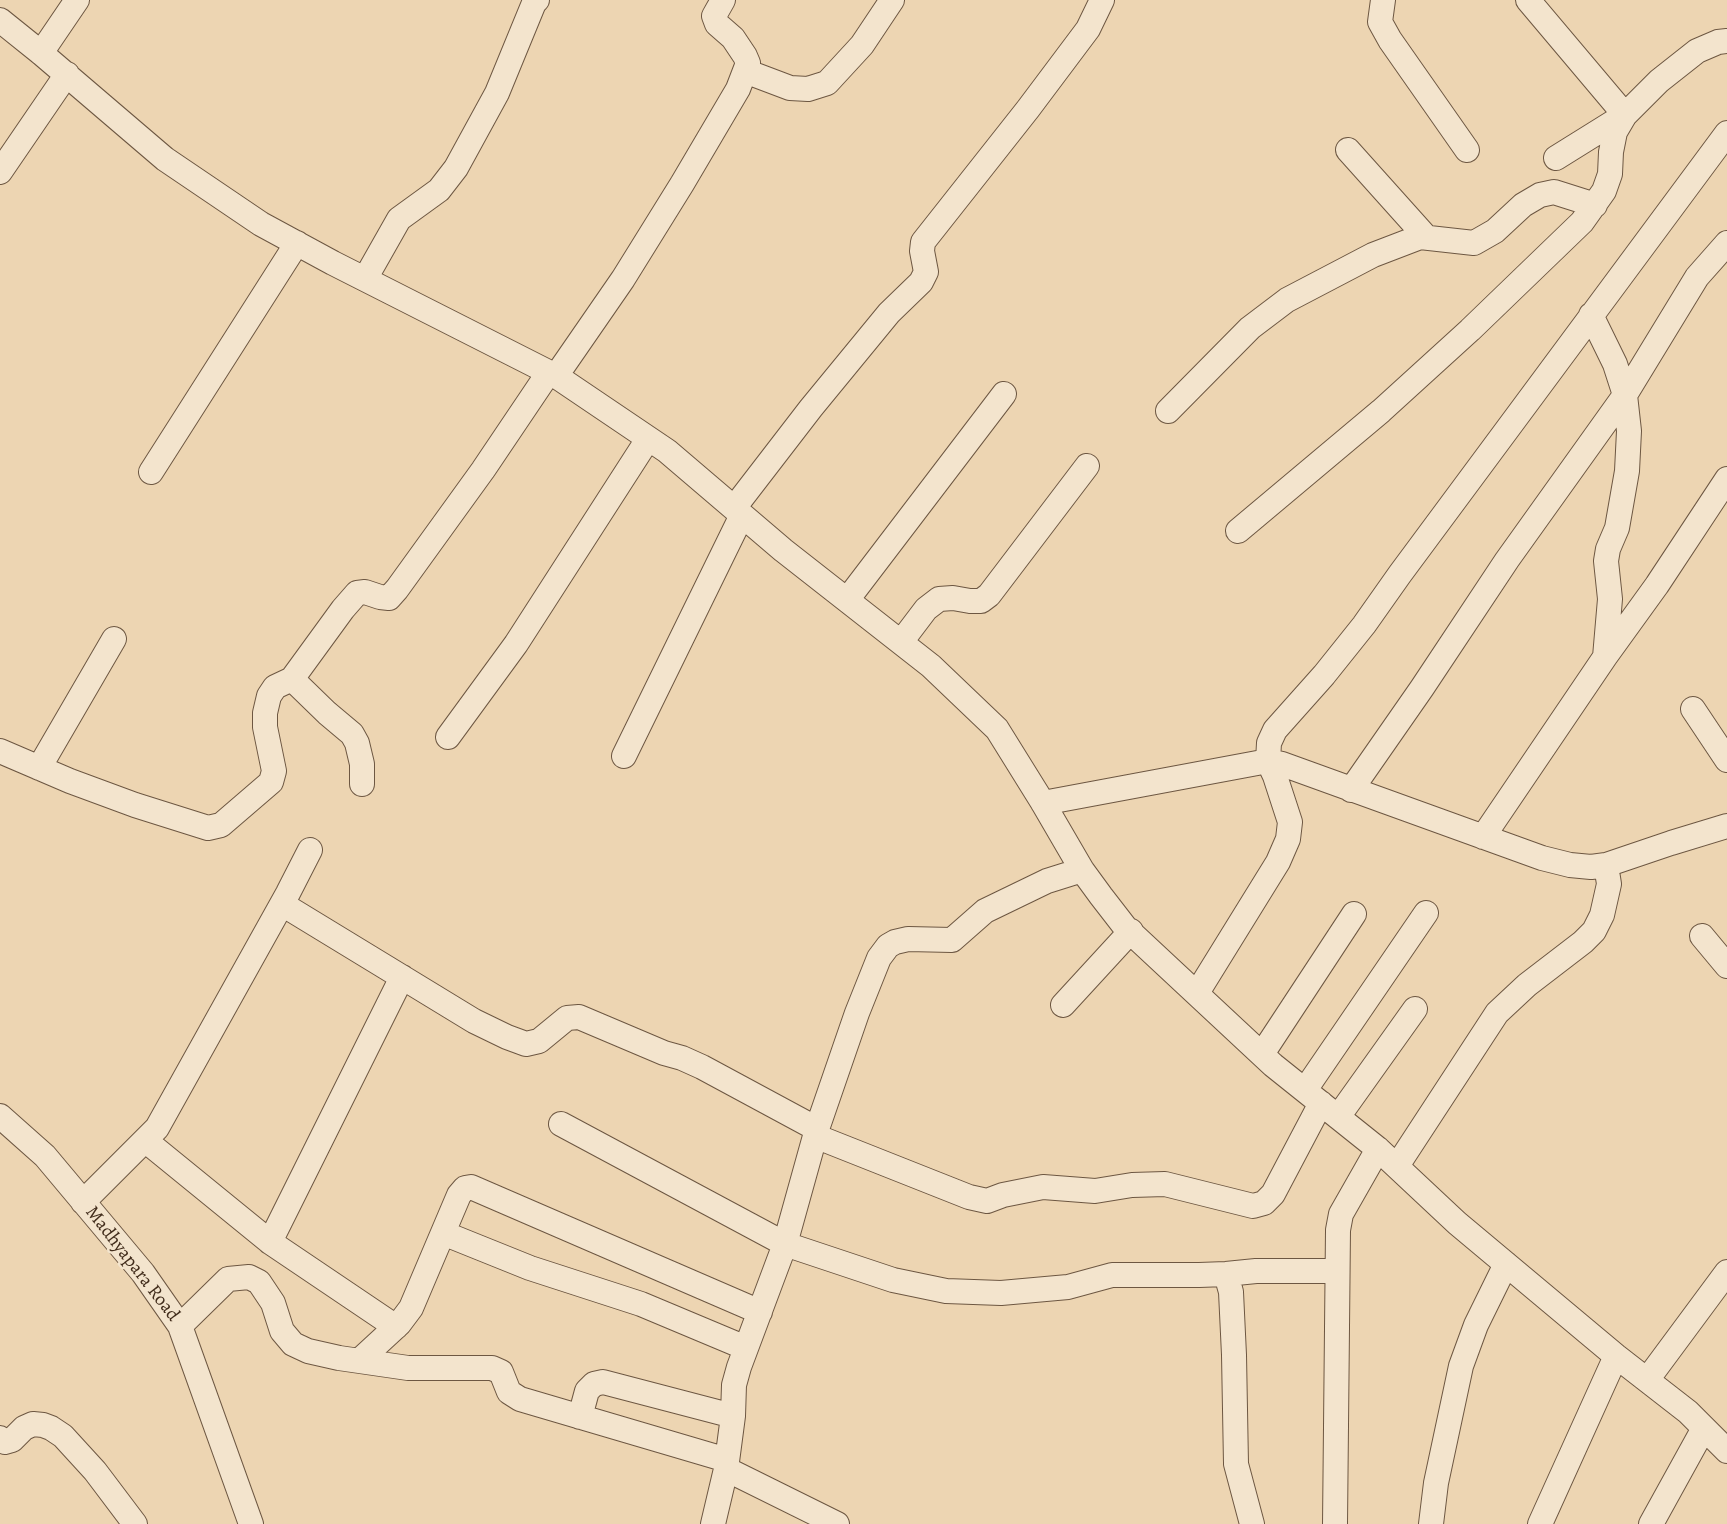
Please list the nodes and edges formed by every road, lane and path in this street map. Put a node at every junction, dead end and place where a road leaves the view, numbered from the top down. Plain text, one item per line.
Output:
1 (77, 0) edge
2 (536, 0) edge
3 (723, 0) edge
4 (892, 0) edge
5 (1102, 0) edge
6 (1383, 0) edge
7 (1528, 0) edge
8 (0, 20) edge
9 (1727, 42) edge
10 (41, 53) junction
11 (745, 71) junction
12 (67, 74) junction
13 (1625, 115) junction
14 (1727, 133) edge
15 (1348, 150) dead end
16 (1467, 150) dead end
17 (1556, 158) dead end
18 (0, 172) edge
19 (1595, 205) junction
20 (1426, 237) junction
21 (297, 243) junction
22 (1727, 243) edge
23 (365, 279) junction
24 (1591, 315) junction
25 (552, 374) junction
26 (1004, 394) dead end
27 (1625, 396) junction
28 (1168, 412) dead end
29 (648, 439) junction
30 (1087, 466) dead end
31 (151, 472) dead end
32 (1727, 479) edge
33 (738, 512) junction
34 (1238, 531) dead end
35 (847, 600) junction
36 (114, 638) dead end
37 (901, 642) junction
38 (1605, 657) junction
39 (292, 679) junction
40 (1693, 708) dead end
41 (448, 737) dead end
42 (1724, 745) edge
43 (0, 750) edge
44 (624, 756) dead end
45 (1268, 761) junction
46 (39, 768) junction
47 (362, 784) dead end
48 (1351, 790) junction
49 (1043, 803) junction
50 (1727, 826) edge
51 (1483, 837) junction
52 (310, 850) dead end
53 (1606, 865) junction
54 (1082, 870) junction
55 (282, 904) junction
56 (1426, 912) dead end
57 (1354, 914) dead end
58 (1131, 931) junction
59 (1702, 936) dead end
60 (1727, 966) edge
61 (402, 976) junction
62 (1197, 993) junction
63 (1063, 1005) dead end
64 (1415, 1009) dead end
65 (1262, 1054) junction
66 (1321, 1103) junction
67 (0, 1116) edge
68 (561, 1124) dead end
69 (816, 1133) junction
70 (146, 1142) junction
71 (1378, 1149) junction
72 (1397, 1166) junction
73 (83, 1202) junction
74 (443, 1232) junction
75 (270, 1242) junction
76 (785, 1244) junction
77 (1506, 1264) junction
78 (1338, 1271) junction
79 (1727, 1272) edge
80 (1226, 1274) junction
81 (760, 1312) junction
82 (180, 1326) junction
83 (396, 1327) junction
84 (746, 1348) junction
85 (1616, 1356) junction
86 (360, 1360) junction
87 (1647, 1380) junction
88 (733, 1416) junction
89 (580, 1417) junction
90 (1704, 1428) junction
91 (0, 1438) edge
92 (1727, 1451) edge
93 (726, 1464) junction
94 (134, 1524) edge
95 (250, 1524) edge
96 (713, 1524) edge
97 (837, 1524) edge
98 (1252, 1524) edge
99 (1335, 1524) edge
100 (1431, 1524) edge
101 (1540, 1524) edge
102 (1650, 1524) edge

1 - 10 street
2 - 23 street
3 - 11 street
4 - 11 street
5 - 33 street
6 - 16 street
7 - 13 street
8 - 10 street
9 - 13 street
10 - 12 street
11 - 25 street
12 - 18 street
12 - 21 street
13 - 17 street
13 - 19 street
14 - 24 street
15 - 20 street
19 - 20 street
19 - 34 street
20 - 28 street
21 - 23 street
21 - 31 street
22 - 27 street
23 - 25 street
24 - 27 street
24 - 45 street
25 - 29 street
25 - 39 street
26 - 35 street
27 - 38 street
27 - 48 street
29 - 33 street
29 - 41 street
30 - 37 street
32 - 38 street
33 - 35 street
33 - 44 street
35 - 37 street
36 - 46 street
37 - 49 street
38 - 51 street
39 - 46 street
39 - 47 street
40 - 42 street
43 - 46 street
45 - 48 street
45 - 49 street
45 - 62 street
48 - 51 street
49 - 54 street
50 - 53 street
51 - 53 street
52 - 55 street
53 - 72 street
54 - 58 street
54 - 69 street
55 - 61 street
55 - 70 street
56 - 66 street
57 - 65 street
58 - 62 street
58 - 63 street
59 - 60 street
61 - 69 street
61 - 75 street
62 - 65 street
64 - 66 street
65 - 66 street
66 - 69 street
66 - 71 street
67 - 73 street, Madhyapara Road
68 - 76 street
69 - 76 street
70 - 73 street
70 - 75 street
71 - 72 street
71 - 78 street
72 - 77 street
73 - 82 street, Madhyapara Road
74 - 81 street
74 - 83 street
74 - 84 street
75 - 83 street
76 - 80 street
76 - 81 street
77 - 85 street
77 - 100 street
78 - 80 street
78 - 99 street
79 - 87 street
80 - 98 street
81 - 84 street
82 - 86 street
82 - 95 street, Madhyapara Road
83 - 86 street
84 - 88 street
85 - 87 street
85 - 101 street
86 - 89 street
87 - 90 street
88 - 89 street
88 - 93 street
89 - 93 street
90 - 92 street
90 - 102 street
91 - 94 street
93 - 96 street
93 - 97 street

